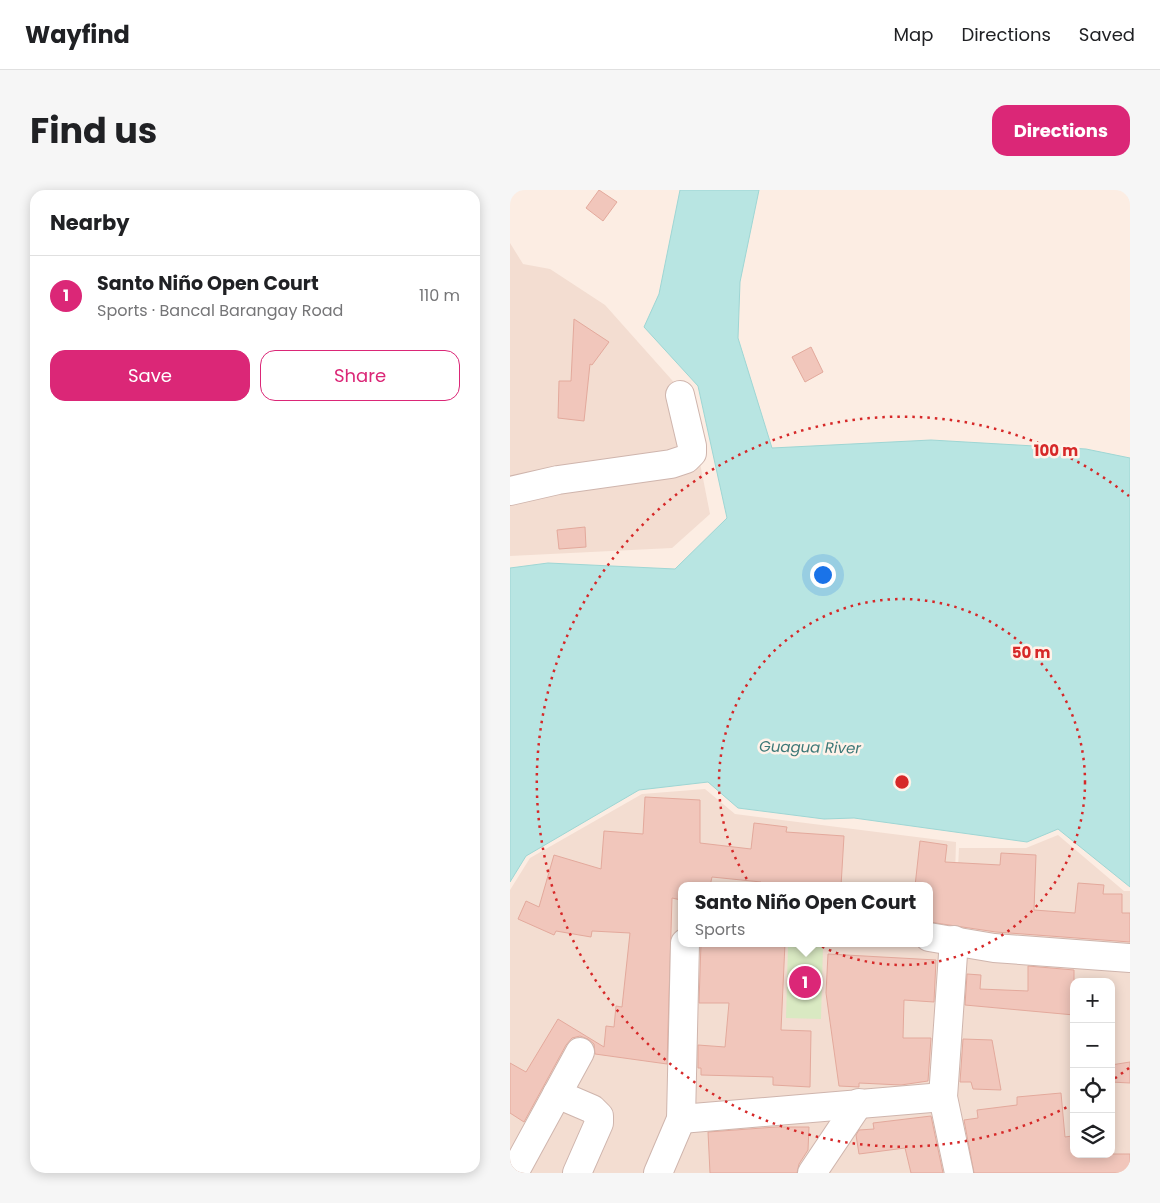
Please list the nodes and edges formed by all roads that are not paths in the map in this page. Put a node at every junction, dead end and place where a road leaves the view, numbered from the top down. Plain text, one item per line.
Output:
1 (680, 395) dead end
2 (510, 491) edge
3 (941, 939) edge
4 (685, 947) edge
5 (1130, 958) edge
6 (580, 1052) dead end
7 (557, 1094) junction
8 (943, 1097) junction
9 (859, 1103) junction
10 (681, 1119) junction
11 (514, 1173) edge
12 (577, 1173) edge
13 (658, 1173) edge
14 (812, 1173) edge
15 (959, 1173) edge

1 - 2 street
3 - 5 street
3 - 8 street
4 - 10 street
6 - 7 street
7 - 11 street
7 - 12 street
8 - 9 street
8 - 15 street
9 - 10 street
9 - 14 street
10 - 13 street

